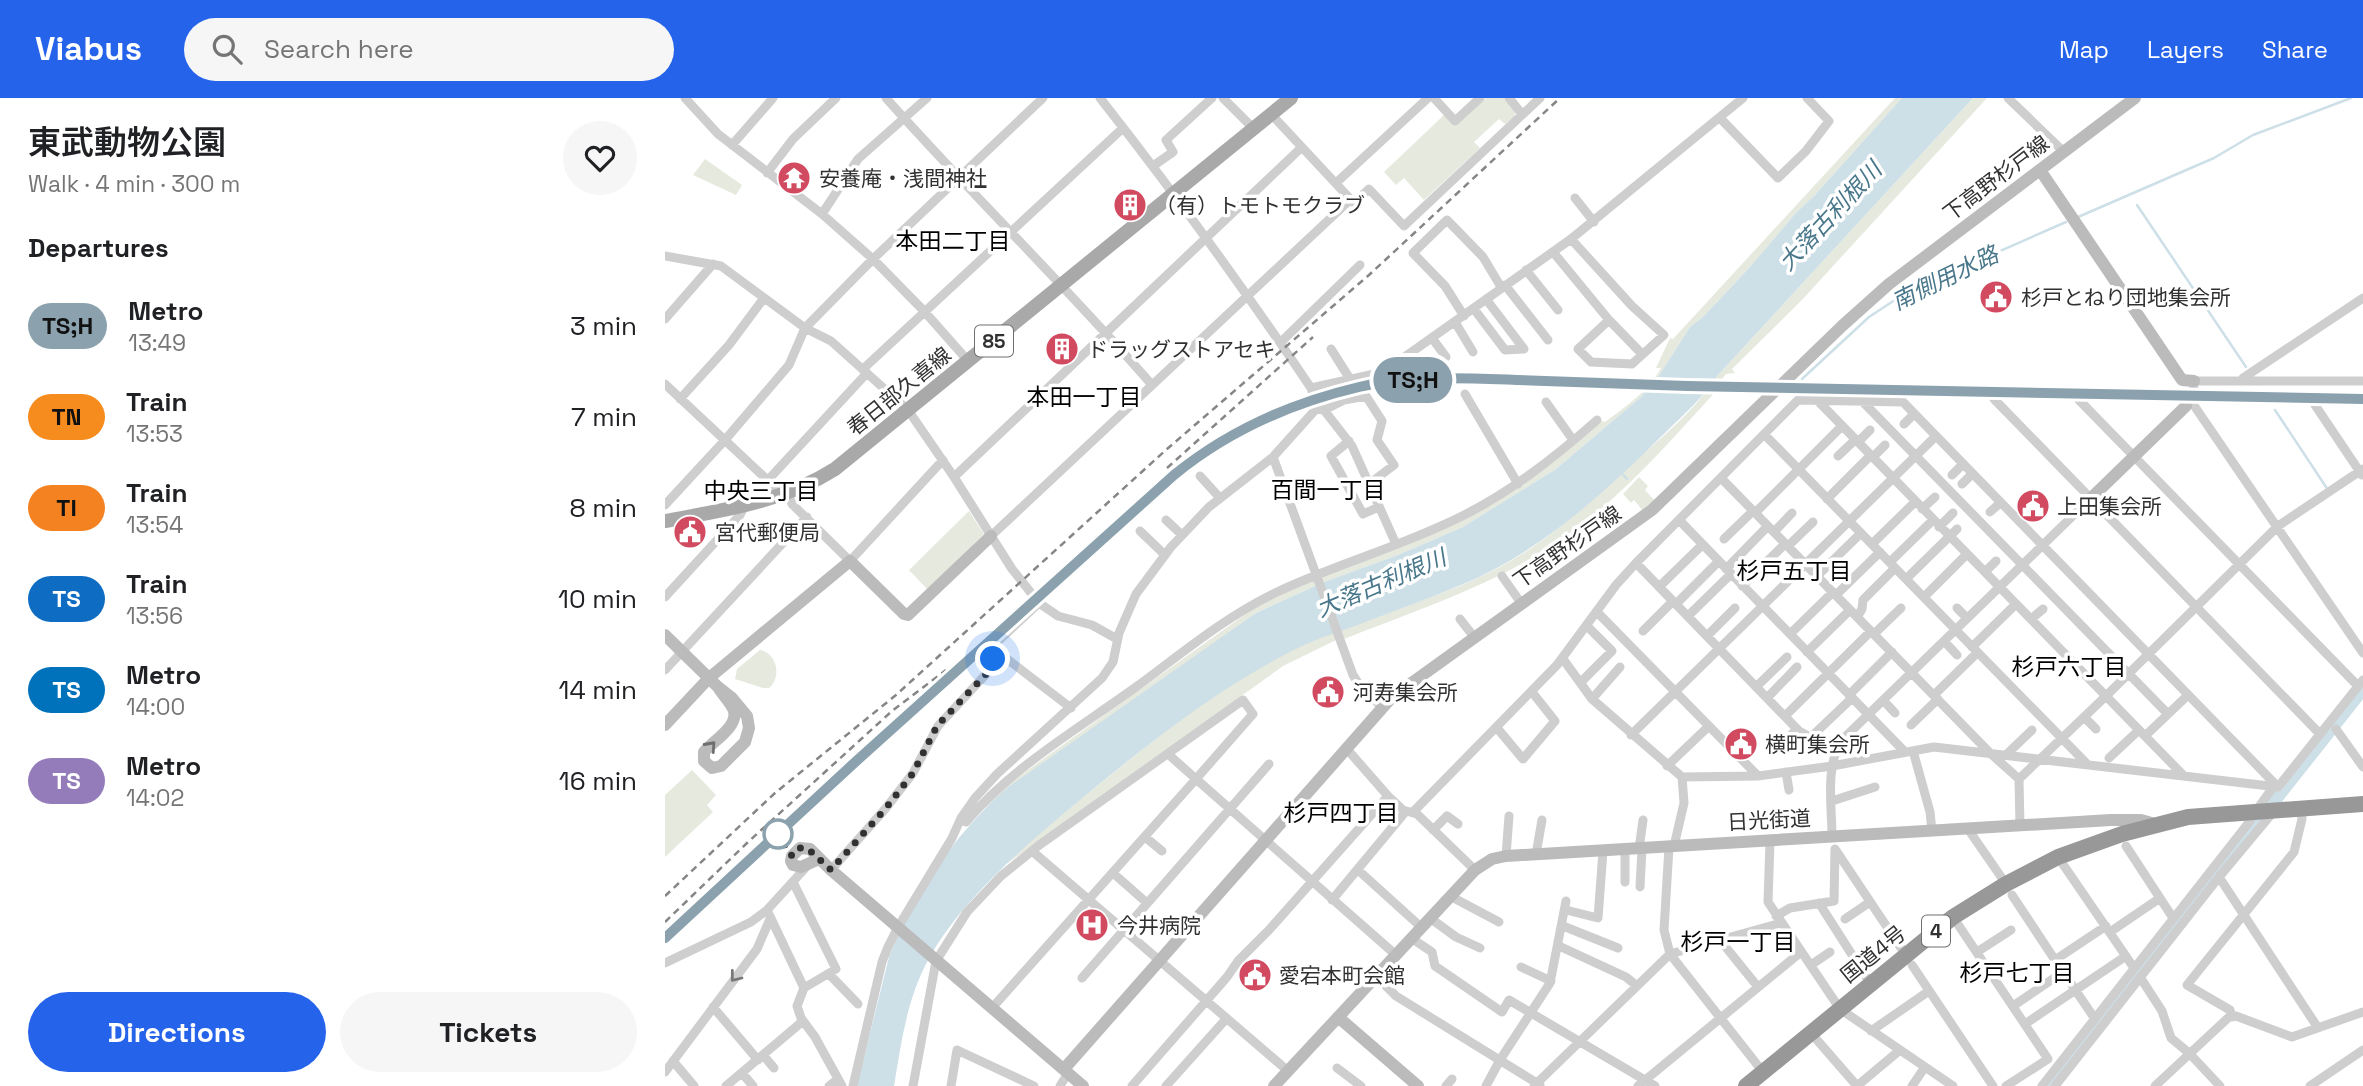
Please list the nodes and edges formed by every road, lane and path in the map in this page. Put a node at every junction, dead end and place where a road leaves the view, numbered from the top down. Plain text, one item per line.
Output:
1 (685, 98) edge
2 (773, 98) edge
3 (836, 98) edge
4 (886, 98) edge
5 (927, 98) edge
6 (1043, 98) edge
7 (1212, 98) edge
8 (1223, 98) edge
9 (1428, 98) edge
10 (1434, 98) edge
11 (1481, 98) edge
12 (1509, 98) edge
13 (1540, 98) edge
14 (1742, 98) edge
15 (1807, 98) edge
16 (2008, 98) edge
17 (2135, 98) edge
18 (1101, 99) edge
19 (1288, 99) edge
20 (1271, 114) junction
21 (1522, 114) junction
22 (904, 118) junction
23 (1720, 118) junction
24 (1123, 128) junction
25 (1253, 128) junction
26 (732, 145) junction
27 (1302, 147) junction
28 (2064, 152) junction
29 (1153, 166) junction
30 (2041, 170) junction
31 (767, 173) junction
32 (959, 178) junction
33 (1336, 183) junction
34 (1174, 194) junction
35 (1575, 198) dead end
36 (1351, 199) junction
37 (822, 214) junction
38 (1594, 222) junction
39 (1010, 233) junction
40 (1571, 239) junction
41 (1207, 240) junction
42 (1553, 252) junction
43 (665, 256) edge
44 (873, 259) junction
45 (713, 264) junction
46 (1360, 265) dead end
47 (1527, 270) junction
48 (1061, 286) junction
49 (1503, 286) junction
50 (1248, 296) junction
51 (764, 298) junction
52 (2363, 298) edge
53 (1486, 299) junction
54 (1473, 309) junction
55 (1557, 310) dead end
56 (924, 311) junction
57 (665, 319) edge
58 (1459, 319) junction
59 (1609, 320) junction
60 (805, 328) junction
61 (1107, 333) junction
62 (1432, 338) junction
63 (1548, 340) dead end
64 (1281, 342) junction
65 (1331, 349) dead end
66 (1473, 352) dead end
67 (1641, 354) junction
68 (1446, 358) dead end
69 (969, 362) junction
70 (865, 371) junction
71 (1350, 379) junction
72 (2241, 379) junction
73 (2194, 381) junction
74 (2363, 381) edge
75 (665, 384) edge
76 (1152, 385) junction
77 (1311, 388) junction
78 (1465, 394) dead end
79 (680, 398) junction
80 (1994, 399) dead end
81 (2080, 400) dead end
82 (1546, 402) dead end
83 (1819, 402) junction
84 (1863, 402) junction
85 (2189, 405) junction
86 (2315, 405) dead end
87 (1321, 409) junction
88 (908, 410) junction
89 (1914, 414) junction
90 (1597, 420) dead end
91 (1904, 424) dead end
92 (1842, 426) junction
93 (1870, 430) dead end
94 (1764, 434) junction
95 (1936, 436) junction
96 (726, 440) junction
97 (1349, 440) junction
98 (1573, 440) junction
99 (1857, 441) junction
100 (1885, 445) dead end
101 (1838, 456) dead end
102 (1872, 456) junction
103 (1916, 456) junction
104 (2134, 456) junction
105 (1273, 457) junction
106 (943, 460) junction
107 (1963, 464) junction
108 (1799, 469) junction
109 (2362, 472) edge
110 (1972, 474) junction
111 (1952, 475) dead end
112 (1200, 476) dead end
113 (954, 477) junction
114 (1721, 478) junction
115 (1893, 478) junction
116 (768, 480) junction
117 (1370, 484) junction
118 (1518, 484) junction
119 (1962, 484) dead end
120 (784, 495) junction
121 (1935, 497) dead end
122 (1220, 498) junction
123 (1827, 499) junction
124 (2088, 500) junction
125 (2000, 503) junction
126 (665, 505) edge
127 (1919, 506) junction
128 (744, 507) junction
129 (1379, 507) junction
130 (1754, 512) junction
131 (1990, 512) dead end
132 (1792, 513) dead end
133 (1953, 513) dead end
134 (807, 517) junction
135 (1166, 520) dead end
136 (1679, 520) junction
137 (665, 521) edge
138 (1849, 521) junction
139 (1813, 522) dead end
140 (1936, 524) junction
141 (2278, 526) junction
142 (1771, 529) junction
143 (1957, 529) dead end
144 (1140, 531) dead end
145 (1861, 533) junction
146 (1182, 535) junction
147 (991, 536) junction
148 (1949, 536) junction
149 (1724, 539) dead end
150 (1396, 544) junction
151 (1702, 544) junction
152 (1872, 544) junction
153 (1787, 545) junction
154 (2042, 545) junction
155 (1880, 552) junction
156 (1967, 554) junction
157 (1165, 555) junction
158 (850, 561) junction
159 (1719, 561) junction
160 (1996, 561) dead end
161 (1636, 563) junction
162 (1805, 564) junction
163 (2022, 564) junction
164 (2240, 564) junction
165 (1893, 565) junction
166 (1728, 571) junction
167 (1985, 572) junction
168 (1316, 576) junction
169 (1502, 576) dead end
170 (1817, 576) junction
171 (1906, 579) junction
172 (1742, 586) junction
173 (1659, 587) junction
174 (2000, 587) junction
175 (1834, 594) junction
176 (665, 597) edge
177 (1923, 597) junction
178 (1675, 602) junction
179 (1039, 603) junction
180 (1521, 603) junction
181 (2016, 604) junction
182 (1762, 606) junction
183 (2196, 607) junction
184 (1735, 608) dead end
185 (1901, 608) dead end
186 (1957, 608) dead end
187 (2043, 609) dead end
188 (1597, 612) junction
189 (1854, 613) junction
190 (1688, 616) junction
191 (1967, 618) junction
192 (1460, 619) dead end
193 (2031, 619) junction
194 (1587, 626) junction
195 (1955, 629) junction
196 (2123, 629) junction
197 (1643, 631) dead end
198 (1873, 632) junction
199 (1790, 634) junction
200 (665, 635) edge
201 (1707, 636) junction
202 (2115, 636) dead end
203 (1473, 637) junction
204 (1117, 639) junction
205 (1944, 641) junction
206 (1719, 649) junction
207 (1975, 650) junction
208 (682, 651) junction
209 (998, 652) junction
210 (1807, 652) junction
211 (1892, 652) junction
212 (2363, 653) edge
213 (1957, 654) dead end
214 (2148, 654) junction
215 (1787, 657) dead end
216 (1563, 659) junction
217 (1620, 667) dead end
218 (1797, 667) dead end
219 (665, 670) edge
220 (1912, 672) junction
221 (1828, 673) junction
222 (2129, 673) junction
223 (1581, 682) junction
224 (714, 683) junction
225 (2361, 683) edge
226 (1756, 687) junction
227 (1532, 692) junction
228 (1675, 692) junction
229 (2188, 695) junction
230 (2106, 696) junction
231 (1851, 697) junction
232 (1936, 697) junction
233 (1767, 698) junction
234 (1592, 699) junction
235 (1883, 700) junction
236 (1382, 707) junction
237 (1072, 708) junction
238 (1895, 713) dead end
239 (2168, 714) junction
240 (1868, 715) junction
241 (1785, 716) junction
242 (2084, 717) junction
243 (1911, 724) dead end
244 (665, 725) edge
245 (1709, 726) junction
246 (1497, 728) junction
247 (1797, 729) junction
248 (2096, 729) dead end
249 (2336, 729) dead end
250 (2032, 730) dead end
251 (2142, 733) junction
252 (2320, 734) junction
253 (1631, 735) junction
254 (1811, 737) junction
255 (2062, 738) junction
256 (1346, 748) junction
257 (1778, 748) dead end
258 (1835, 751) junction
259 (1909, 752) junction
260 (1990, 753) junction
261 (1168, 754) junction
262 (2007, 754) junction
263 (2041, 758) junction
264 (2109, 758) dead end
265 (1269, 764) dead end
266 (2087, 764) junction
267 (1667, 766) junction
268 (1832, 766) junction
269 (2363, 767) edge
270 (1786, 772) junction
271 (1758, 775) junction
272 (2183, 775) junction
273 (1682, 778) junction
274 (1196, 779) junction
275 (2019, 779) junction
276 (1875, 787) dead end
277 (2276, 787) junction
278 (1789, 790) dead end
279 (1388, 796) junction
280 (1832, 801) junction
281 (2363, 804) edge
282 (1230, 808) junction
283 (2301, 808) junction
284 (2263, 810) junction
285 (1410, 811) junction
286 (1509, 816) dead end
287 (1542, 820) dead end
288 (1643, 820) dead end
289 (966, 822) dead end
290 (1458, 824) dead end
291 (2155, 824) junction
292 (2020, 826) junction
293 (1968, 829) junction
294 (1433, 830) junction
295 (1932, 831) junction
296 (1145, 837) junction
297 (1265, 840) junction
298 (1770, 841) junction
299 (1834, 841) junction
300 (1672, 846) junction
301 (2126, 846) dead end
302 (1641, 849) junction
303 (1032, 850) junction
304 (1625, 850) junction
305 (1162, 851) dead end
306 (1603, 851) junction
307 (1537, 855) junction
308 (1506, 856) junction
309 (2058, 857) junction
310 (814, 861) junction
311 (831, 870) junction
312 (1358, 870) junction
313 (1475, 870) junction
314 (1113, 873) junction
315 (795, 876) junction
316 (2219, 877) junction
317 (1312, 882) junction
318 (1625, 882) dead end
319 (1640, 887) dead end
320 (2009, 890) junction
321 (1450, 896) junction
322 (2160, 898) junction
323 (1090, 900) junction
324 (1332, 900) junction
325 (1870, 902) junction
326 (1147, 903) junction
327 (1819, 904) junction
328 (768, 914) junction
329 (2243, 914) junction
330 (1953, 917) junction
331 (2173, 918) junction
332 (1778, 919) junction
333 (1845, 919) dead end
334 (1499, 922) dead end
335 (1425, 923) junction
336 (1563, 926) junction
337 (898, 928) junction
338 (2108, 929) junction
339 (1124, 930) junction
340 (2011, 930) dead end
341 (1411, 938) junction
342 (1720, 940) junction
343 (1559, 946) junction
344 (1480, 948) dead end
345 (1618, 948) dead end
346 (1801, 952) junction
347 (1977, 952) junction
348 (1830, 953) dead end
349 (1670, 954) junction
350 (1396, 955) junction
351 (2126, 956) junction
352 (935, 959) junction
353 (1909, 960) junction
354 (2055, 960) junction
355 (1159, 961) junction
356 (665, 963) edge
357 (1811, 965) junction
358 (1521, 967) dead end
359 (2134, 968) junction
360 (2063, 972) junction
361 (829, 974) junction
362 (1376, 976) junction
363 (2140, 977) junction
364 (1082, 978) dead end
365 (1551, 981) junction
366 (1870, 983) junction
367 (1637, 986) junction
368 (1758, 987) junction
369 (804, 988) junction
370 (2074, 990) junction
371 (1929, 991) junction
372 (1206, 1001) junction
373 (858, 1004) dead end
374 (2013, 1006) junction
375 (713, 1007) junction
376 (992, 1008) junction
377 (1840, 1009) junction
378 (2363, 1012) edge
379 (1532, 1014) junction
380 (1338, 1017) junction
381 (2232, 1017) junction
382 (1721, 1018) junction
383 (2095, 1018) junction
384 (1226, 1019) junction
385 (803, 1021) junction
386 (2025, 1024) junction
387 (2318, 1028) junction
388 (1871, 1031) junction
389 (1811, 1033) junction
390 (1579, 1042) junction
391 (1900, 1050) junction
392 (2363, 1050) edge
393 (2189, 1053) junction
394 (760, 1057) junction
395 (2048, 1059) junction
396 (1500, 1060) junction
397 (673, 1061) junction
398 (1925, 1067) junction
399 (774, 1068) dead end
400 (1338, 1068) dead end
401 (2055, 1069) junction
402 (1066, 1071) junction
403 (1288, 1071) junction
404 (665, 1072) edge
405 (742, 1073) junction
406 (1939, 1077) junction
407 (1758, 1080) edge
408 (1404, 1081) edge
409 (840, 1082) edge
410 (1641, 1083) edge
411 (1537, 1085) edge
412 (694, 1086) edge
413 (726, 1086) edge
414 (753, 1086) edge
415 (829, 1086) edge
416 (853, 1086) edge
417 (913, 1086) edge
418 (951, 1086) edge
419 (1034, 1086) edge
420 (1060, 1086) edge
421 (1083, 1086) edge
422 (1132, 1086) edge
423 (1166, 1086) edge
424 (1274, 1086) edge
425 (1361, 1086) edge
426 (1418, 1086) edge
427 (1486, 1086) edge
428 (1655, 1086) edge
429 (1857, 1086) edge
430 (1912, 1086) edge
431 (1933, 1086) edge
432 (1953, 1086) edge
433 (1993, 1086) edge
434 (2006, 1086) edge
435 (2042, 1086) edge
436 (2055, 1086) edge
437 (2155, 1086) edge
438 (2220, 1086) edge
439 (2309, 1086) edge

1 - 26 street
2 - 26 street
3 - 31 street
4 - 22 street
5 - 22 street
6 - 32 street
7 - 29 street
8 - 25 street
9 - 33 street
10 - 11 street
12 - 21 street
13 - 21 street
14 - 23 street
15 - 23 street
16 - 28 street
17 - 28 street, 下高野杉戸線
18 - 24 street
19 - 20 main road, 春日部久喜線 / 85
20 - 25 main road, 春日部久喜線 / 85
20 - 27 street
21 - 36 street
22 - 32 street
22 - 37 street
23 - 38 street
24 - 29 street
24 - 39 street
25 - 34 main road, 春日部久喜線 / 85
26 - 31 street
27 - 33 street
27 - 41 street
28 - 30 street, 下高野杉戸線
29 - 34 street
30 - 73 street
30 - 180 street, 下高野杉戸線
31 - 37 street
32 - 39 street
32 - 44 street
33 - 36 street
34 - 41 street
34 - 48 main road, 春日部久喜線 / 85
35 - 38 street
36 - 50 street
37 - 44 street
38 - 40 street
39 - 48 street
39 - 56 street
40 - 42 street
40 - 67 street
41 - 50 street
41 - 61 street
42 - 47 street
42 - 59 street
43 - 45 street
44 - 56 street
44 - 60 street
45 - 51 street
45 - 57 street
46 - 64 street
47 - 49 street
47 - 55 street
48 - 61 street
48 - 69 main road, 春日部久喜線 / 85
49 - 53 street
49 - 58 street
49 - 63 street
50 - 64 street
50 - 76 street
51 - 60 street
51 - 79 street
52 - 72 street
53 - 54 street
53 - 54 street
54 - 58 street
56 - 69 street
56 - 70 street
58 - 62 street
58 - 66 street
59 - 67 street
59 - 67 street
60 - 70 street
60 - 96 street
61 - 76 street
61 - 113 street
62 - 68 street
62 - 71 street
64 - 77 street
65 - 71 street
69 - 88 main road, 春日部久喜線 / 85
70 - 88 street
70 - 116 street
71 - 77 street
72 - 73 street
72 - 74 street
73 - 85 street
75 - 79 street
76 - 147 street
77 - 87 street
78 - 118 street
79 - 96 street
80 - 124 street
81 - 104 street
82 - 98 street
83 - 84 street
83 - 92 street
83 - 94 street
84 - 89 street
84 - 103 street
85 - 104 street
85 - 141 street
86 - 109 street
87 - 97 street
87 - 105 street
87 - 117 street
88 - 106 street
88 - 120 main road, 春日部久喜線 / 85
89 - 91 street
89 - 95 street
90 - 98 street
92 - 99 street
92 - 108 street
93 - 99 street
94 - 108 street
94 - 114 street
95 - 103 street
95 - 107 street
96 - 116 street
96 - 126 street
97 - 117 street
97 - 129 street
98 - 118 street
99 - 101 street
99 - 102 street
100 - 102 street
102 - 115 street
102 - 123 street
103 - 115 street
103 - 163 street
104 - 124 street
104 - 164 street
105 - 122 street
105 - 168 street
106 - 113 street
106 - 158 street
107 - 110 street
107 - 111 street
108 - 123 street
108 - 130 street
109 - 141 street
110 - 119 street
110 - 125 street
112 - 122 street
113 - 147 street
114 - 130 street
114 - 136 street
115 - 127 street
115 - 138 street
116 - 120 street
117 - 129 street
118 - 150 street
120 - 128 main road, 春日部久喜線 / 85
120 - 134 street
121 - 127 street
122 - 146 street
123 - 138 street
124 - 154 street
124 - 183 street
125 - 131 street
125 - 154 street
127 - 140 street
127 - 152 street
128 - 137 main road, 春日部久喜線 / 85
128 - 176 street
129 - 150 street
130 - 142 street
130 - 149 street
132 - 142 street
133 - 140 street
134 - 158 street
134 - 208 street
135 - 146 street
136 - 151 street
136 - 161 street
138 - 145 street
138 - 162 street
139 - 153 street
140 - 148 street
140 - 165 street
141 - 164 street
141 - 212 street
142 - 153 street
142 - 166 street
143 - 148 street
144 - 157 street
145 - 152 street
145 - 170 street
146 - 157 street
147 - 158 street
147 - 179 street
148 - 156 street
148 - 171 street
150 - 168 street
151 - 159 street
151 - 173 street
152 - 155 street
153 - 162 street
153 - 172 street
154 - 163 street
154 - 196 street
155 - 165 street
155 - 175 street
156 - 167 street
156 - 177 street
157 - 204 street
158 - 224 street
159 - 166 street
159 - 178 street
160 - 167 street
161 - 173 street
161 - 188 street
162 - 170 street
162 - 182 street
163 - 174 street
163 - 222 street
164 - 183 street
164 - 225 street
165 - 171 street
165 - 189 street
166 - 172 street
166 - 190 street
167 - 174 street
168 - 236 street
168 - 289 street
169 - 180 street
170 - 175 street
171 - 177 street
172 - 182 street
173 - 178 street
174 - 181 street
174 - 191 street
175 - 189 street
175 - 199 street
177 - 195 street
178 - 190 street
178 - 197 street
179 - 204 street
179 - 209 street
180 - 203 street, 下高野杉戸線
181 - 193 street
181 - 207 street
182 - 199 street
182 - 206 street
183 - 214 street
183 - 252 street
184 - 201 street
185 - 198 street
186 - 191 street
187 - 193 street
188 - 194 street
188 - 228 street
189 - 198 street
189 - 210 street
190 - 201 street
191 - 195 street
192 - 203 street
193 - 230 street
194 - 216 street
194 - 223 street
195 - 205 street
195 - 207 street
196 - 202 street
196 - 214 street
198 - 211 street
198 - 221 street
199 - 210 street
200 - 208 street
201 - 206 street
203 - 236 street, 下高野杉戸線
204 - 237 street
205 - 213 street
205 - 220 street
206 - 226 street
206 - 228 street
207 - 232 street
207 - 255 street
208 - 219 street
208 - 224 street
209 - 237 street
209 - 311 street
210 - 221 street
211 - 220 street
211 - 231 street
214 - 222 street
214 - 229 street
215 - 226 street
216 - 223 street
216 - 227 street
217 - 234 street
218 - 233 street
220 - 232 street
220 - 235 street
221 - 231 street
221 - 241 street
222 - 230 street
222 - 239 street
223 - 234 street
224 -> 224 street
224 - 244 street
225 - 252 street
226 - 233 street
227 - 246 street
227 - 246 street
228 - 245 street
228 - 253 street
229 - 239 street
229 - 277 street
230 - 242 street
230 - 251 street
231 - 240 street
231 - 254 street
232 - 243 street
232 - 260 street
233 - 241 street
234 - 253 street
235 - 238 street
235 - 240 street
236 - 256 street, 下高野杉戸線
237 - 337 street
239 - 251 street
240 - 258 street
240 - 259 street
241 - 247 street
242 - 248 street
242 - 255 street
245 - 267 street
245 - 271 street
246 - 285 street
247 - 254 street
247 - 257 street
249 - 269 street
250 - 262 street
251 - 264 street
251 - 272 street
252 - 277 street
253 - 267 street
254 - 258 street
255 - 263 street
255 - 266 street
256 - 279 street
256 - 297 street, 下高野杉戸線
258 - 268 street
259 - 260 street
259 - 268 street
259 - 295 street
260 - 262 street
260 - 275 street
261 - 274 street
261 - 274 street
261 - 303 street
262 - 263 street
263 - 266 street
263 - 275 street
265 - 282 street
266 - 272 street
267 - 273 street
268 - 270 street
268 - 280 street
270 - 271 street
270 - 278 street
271 - 273 street
272 - 277 street
273 - 300 street
274 - 282 street
274 - 296 street
275 - 292 street
276 - 280 street
277 - 284 street
279 - 285 street
279 - 317 street
280 - 299 street
281 - 283 highway, 日光街道 / 4
282 - 297 street
282 - 326 street
283 - 284 highway, 日光街道 / 4
283 - 329 street
284 - 291 highway, 日光街道 / 4
284 - 316 street
284 - 331 street
285 - 294 street
285 - 312 street
286 - 308 street
287 - 307 street
288 - 302 street
290 - 294 street
291 - 292 street, 日光街道
291 - 309 highway, 国道4号 / 4
292 - 293 street, 日光街道
293 - 295 street, 日光街道
293 - 320 street
294 - 313 street
295 - 299 street, 日光街道
296 - 305 street
296 - 314 street
297 - 317 street
297 - 355 street, 下高野杉戸線
298 - 299 street, 日光街道
298 - 300 street, 日光街道
298 - 332 street
299 - 325 street
299 - 327 street
300 - 302 street, 日光街道
300 - 349 street
301 - 322 street
302 - 304 street, 日光街道
302 - 319 street
303 - 323 street
303 - 352 street
304 - 306 street, 日光街道
304 - 318 street
306 - 307 street, 日光街道
306 - 336 street
307 - 308 street, 日光街道
308 - 313 street, 日光街道
309 - 320 highway, 国道4号 / 4
309 - 338 street
310 - 311 street
310 - 315 street
310 - 315 street
311 - 337 street
312 - 324 street
312 - 335 street
313 - 321 street, 日光街道
314 - 323 street
314 - 326 street
315 - 328 street
315 - 361 street
316 - 329 street
316 - 363 street
317 - 324 street
317 - 372 street
320 - 330 highway, 国道4号 / 4
320 - 354 street
321 - 334 street
321 - 335 street, 日光街道
322 - 331 street
322 - 338 street
323 - 339 street
323 - 376 street
324 - 350 street
325 - 333 street
325 - 353 street
326 - 339 street
327 - 332 street
327 - 366 street
328 - 356 street
328 - 369 street
328 -> 375 street
329 - 381 street
329 - 387 street
330 - 347 street
330 - 353 highway, 国道4号 / 4
331 - 359 street
332 - 342 street
332 - 346 street
335 - 341 street, 日光街道
335 - 344 street
336 - 343 street
336 - 345 street
337 - 352 street
337 - 416 street
338 - 351 street
338 - 354 street
339 - 355 street
339 - 364 street
340 - 347 street
341 - 350 street, 日光街道
341 - 379 street
342 - 349 street
342 - 368 street
343 - 365 street
343 - 367 street
346 - 357 street
346 - 368 street
347 - 374 street
348 - 357 street
349 - 367 street
349 - 382 street
350 - 362 street, 日光街道
351 - 359 street
351 - 370 street
352 - 376 street
352 - 417 street
353 - 366 highway, 国道4号 / 4
353 - 371 street
354 - 360 street
355 - 372 street
355 - 402 street, 下高野杉戸線
357 - 377 street
358 - 365 street
359 - 383 street
360 - 370 street
360 - 374 street
361 - 369 street
361 - 373 street
362 - 380 street, 日光街道
362 - 396 street
363 - 393 street
363 - 436 street
365 - 379 street
366 - 377 highway, 国道4号 / 4
367 - 390 street
368 - 382 street
369 - 385 street
370 - 383 street
370 - 386 street
371 - 388 street
371 - 433 street
372 - 384 street
372 - 422 street
374 - 386 street
375 - 394 street
375 - 397 street
376 - 402 street
377 - 388 street
377 - 389 highway, 国道4号 / 4
378 - 387 street
379 - 390 street
379 - 396 street
380 - 403 street, 日光街道
380 - 408 street
381 - 387 street
381 - 393 street
382 - 407 street
382 - 410 street
383 - 401 street
384 - 403 street
384 - 423 street
385 - 394 street
385 - 409 street
386 - 395 street
388 - 391 street
389 - 407 highway, 国道4号 / 4
389 - 429 street
390 - 410 street
390 - 411 street
391 - 398 street
391 - 429 street
392 - 439 street
393 - 437 street
393 - 438 street
394 - 399 street
394 - 405 street
395 - 401 street
395 - 434 street
396 - 411 street
396 - 427 street
397 - 404 street
397 - 412 street
398 - 406 street
398 - 430 street
400 - 425 street
401 - 435 street
402 - 420 street
402 - 421 street
403 - 424 street, 日光街道
405 - 413 street
405 - 414 street
406 - 431 street
406 - 432 street
408 - 426 street
409 - 415 street
410 - 428 street
418 - 419 street

